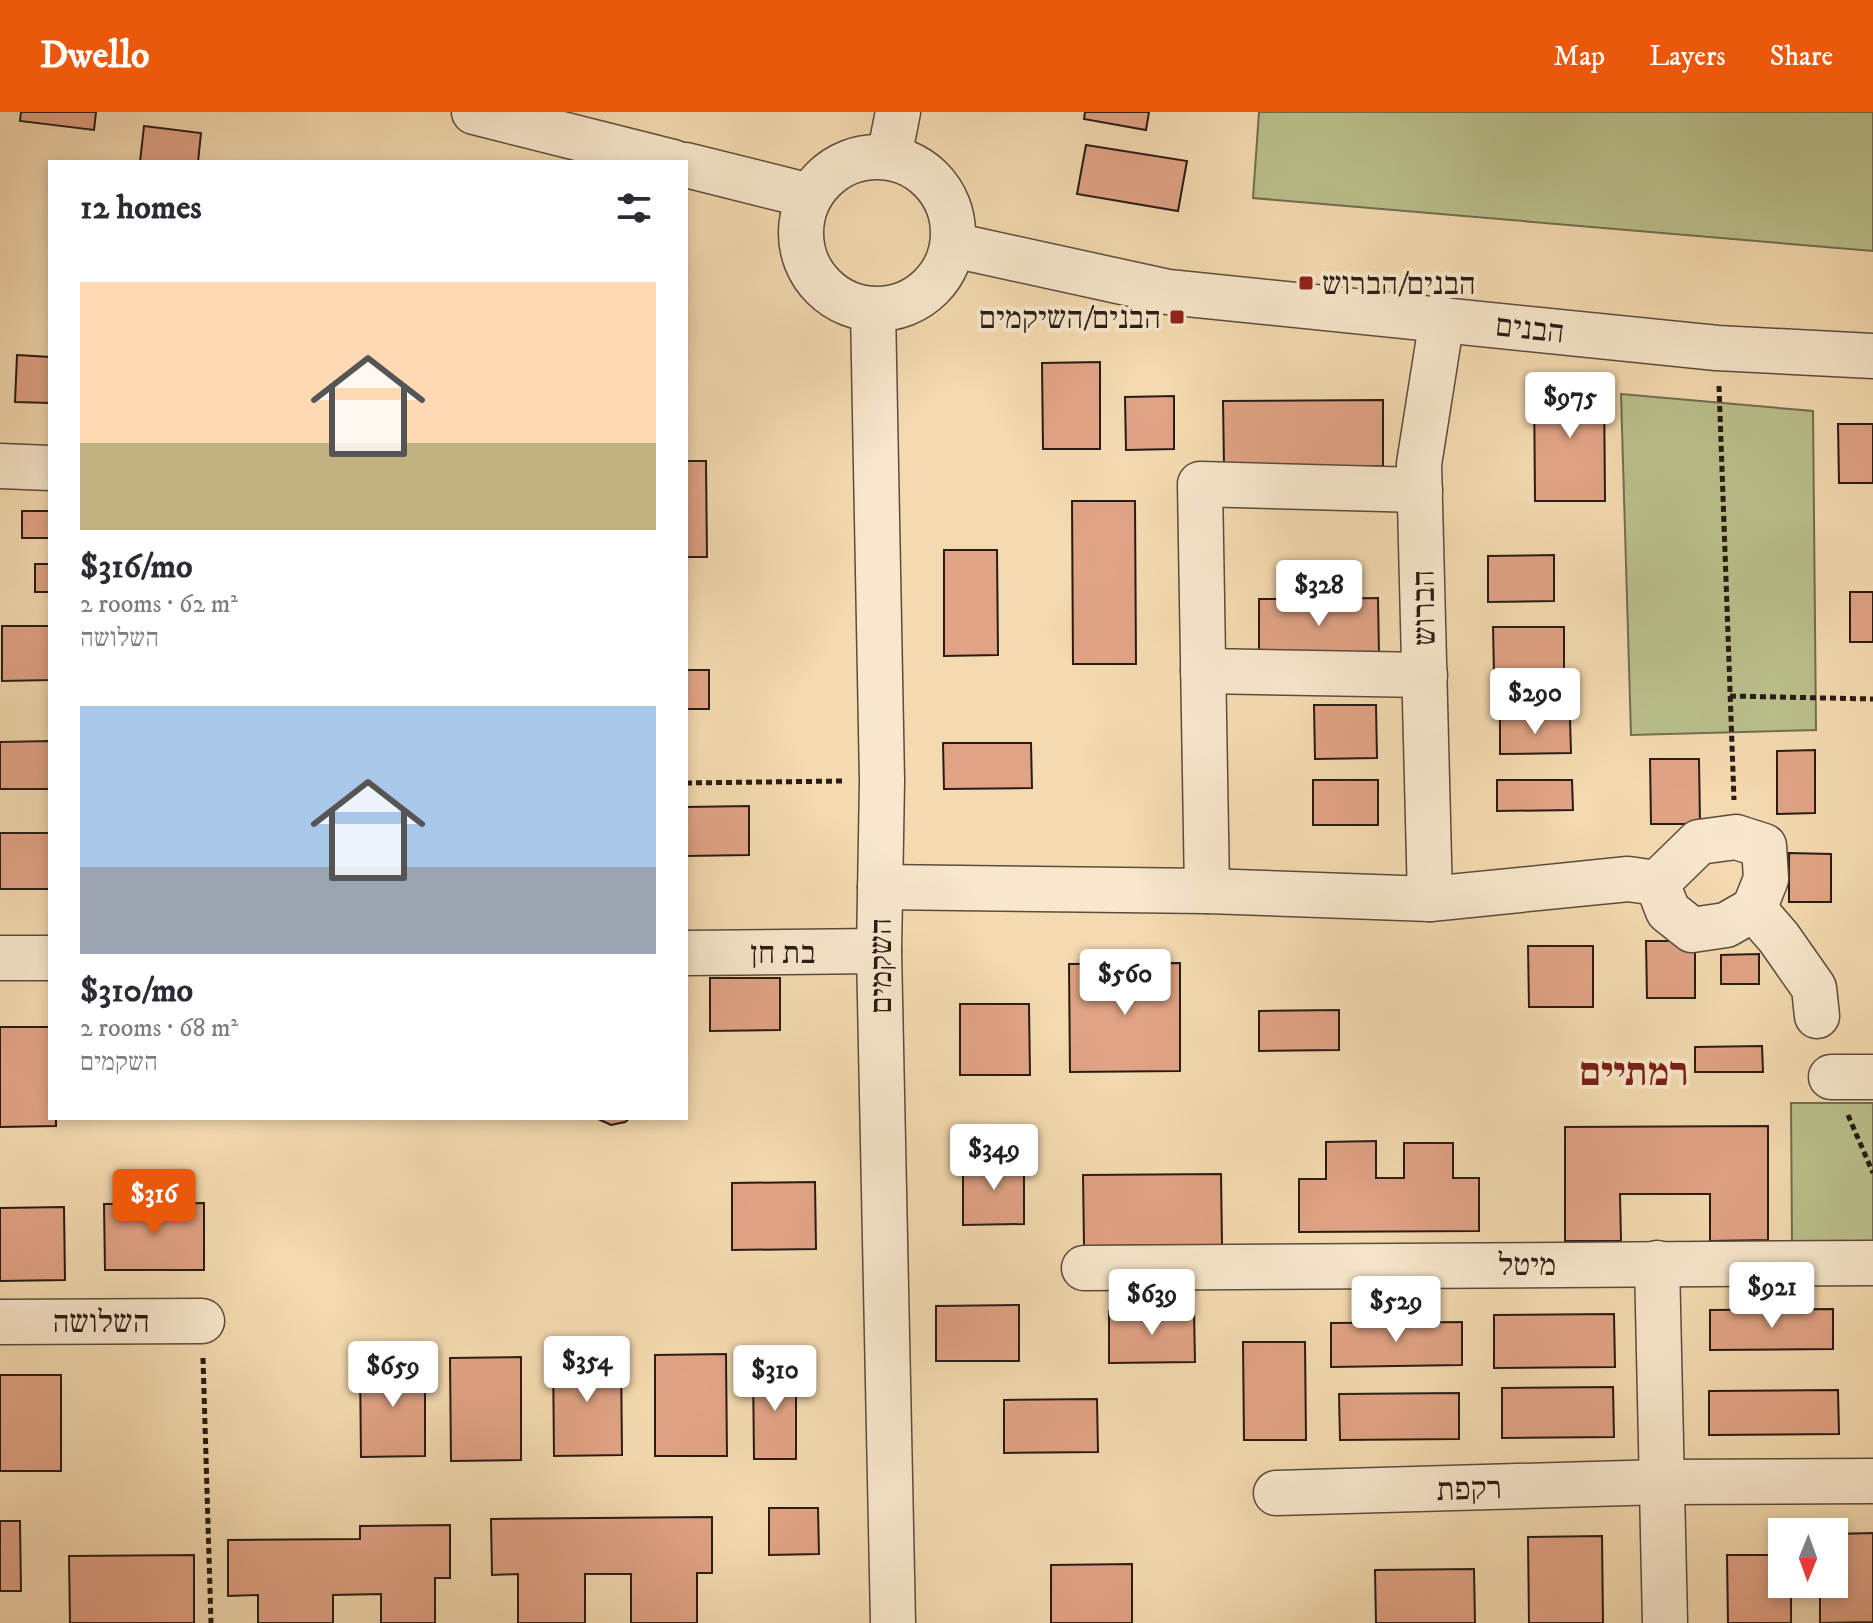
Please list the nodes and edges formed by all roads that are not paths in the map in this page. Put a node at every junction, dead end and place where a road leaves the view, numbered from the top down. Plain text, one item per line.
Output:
1 (474, 112) edge
2 (898, 112) edge
3 (622, 156) edge
4 (889, 157) junction
5 (656, 160) edge
6 (688, 166) edge
7 (810, 196) junction
8 (953, 245) junction
9 (873, 309) junction
10 (1442, 319) junction
11 (1873, 356) edge
12 (0, 466) edge
13 (48, 468) edge
14 (1420, 490) junction
15 (1203, 671) junction
16 (1425, 675) junction
17 (1657, 883) junction
18 (880, 887) junction
19 (1207, 891) junction
20 (1430, 899) junction
21 (1754, 909) junction
22 (879, 951) junction
23 (688, 953) edge
24 (0, 958) edge
25 (48, 958) edge
26 (1817, 1016) dead end
27 (1657, 1263) junction
28 (1873, 1263) edge
29 (1084, 1268) dead end
30 (202, 1321) road end
31 (0, 1322) edge
32 (1873, 1481) edge
33 (1662, 1482) junction
34 (1276, 1493) dead end
35 (893, 1623) edge
36 (1665, 1623) edge

1 - 3 street
2 - 4 street
3 - 5 street
4 - 7 street
4 - 8 street
6 - 7 street
7 - 9 street
8 - 9 street
8 - 10 street, הבנים
9 - 18 street, השקמים
10 - 11 street, הבנים
10 - 14 street, הברוש
12 - 13 street
14 - 15 street
14 - 16 street, הברוש
15 - 16 street
15 - 19 street
16 - 20 street, הברוש
17 - 20 street
17 - 21 street
17 - 21 street
18 - 19 street
18 - 22 street, השקמים
19 - 20 street
21 - 26 street
22 - 23 street, בת חן
22 - 35 street, השקמים
24 - 25 street
27 - 28 street, מיטל
27 - 29 street, מיטל
27 - 33 street
30 - 31 street, השלושה
32 - 33 street, רקפת
33 - 34 street, רקפת
33 - 36 street

